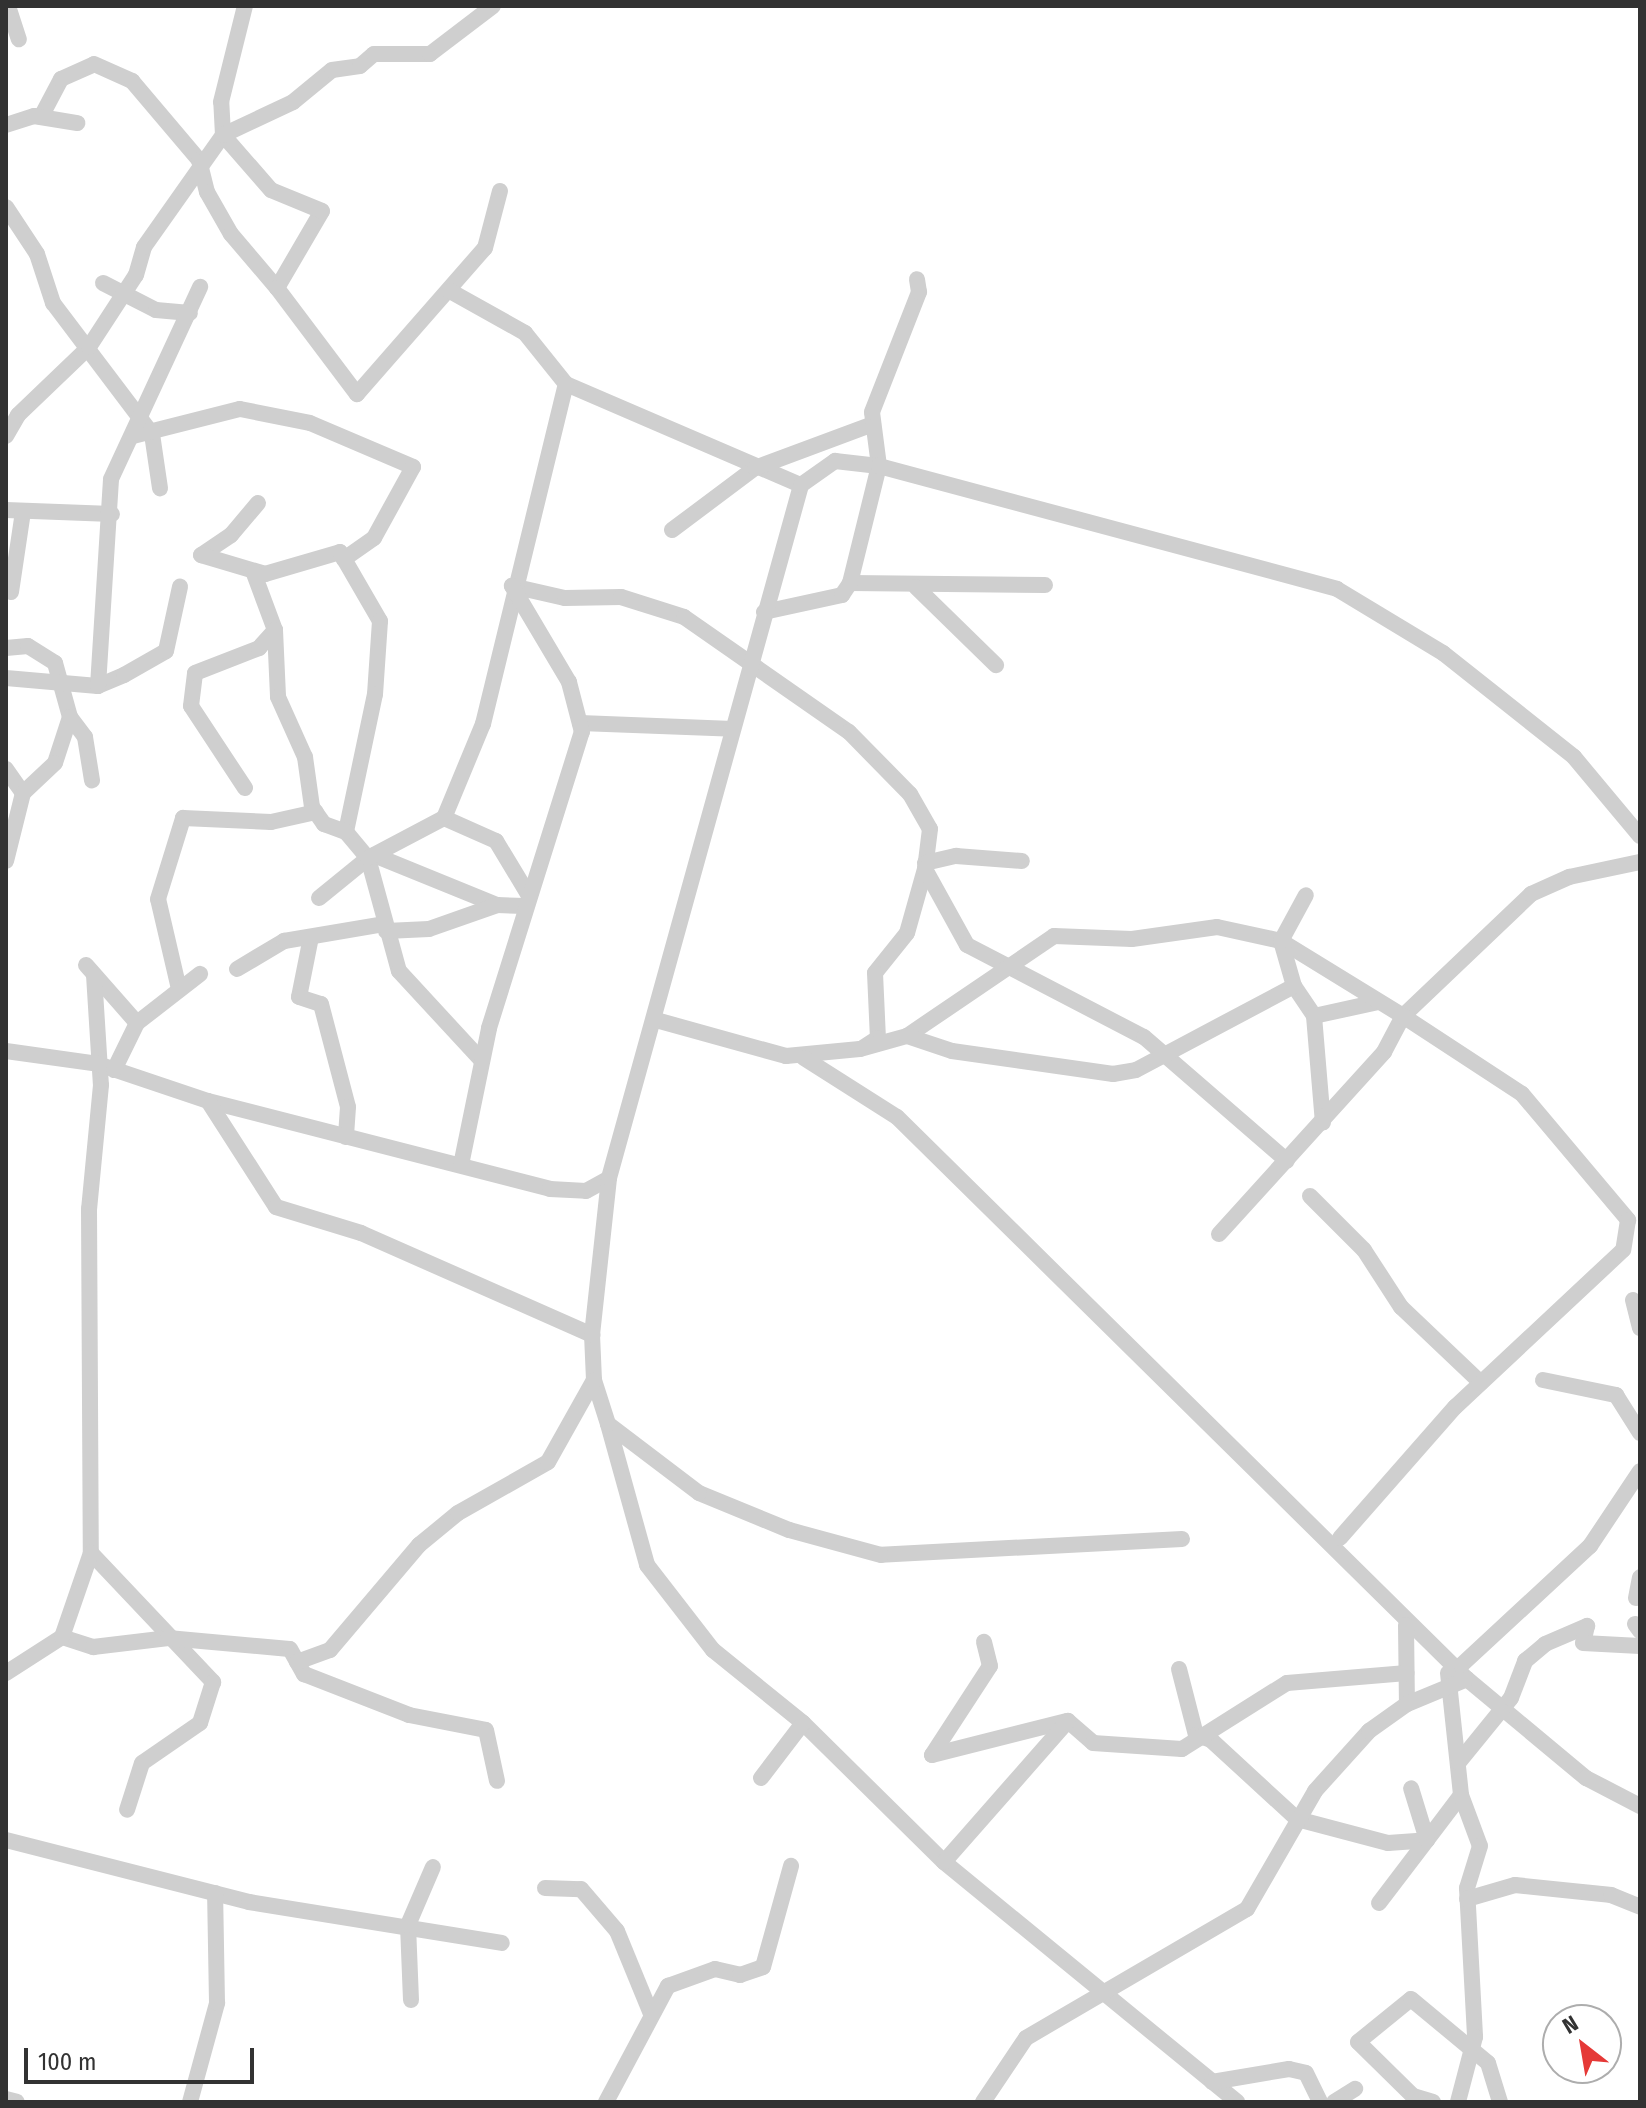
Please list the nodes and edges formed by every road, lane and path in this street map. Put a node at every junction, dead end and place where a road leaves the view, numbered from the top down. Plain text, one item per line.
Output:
1 (8, 6) edge
2 (245, 6) edge
3 (493, 6) edge
4 (19, 39) dead end
5 (41, 117) junction
6 (77, 123) dead end
7 (6, 125) edge
8 (223, 135) junction
9 (199, 160) junction
10 (500, 191) dead end
11 (6, 207) edge
12 (917, 279) dead end
13 (103, 283) dead end
14 (200, 287) dead end
15 (277, 288) junction
16 (450, 291) junction
17 (124, 293) junction
18 (190, 313) junction
19 (89, 347) junction
20 (566, 384) junction
21 (142, 418) junction
22 (873, 424) junction
23 (152, 434) junction
24 (6, 436) edge
25 (133, 436) junction
26 (879, 466) junction
27 (755, 468) junction
28 (801, 485) junction
29 (160, 488) dead end
30 (258, 503) dead end
31 (15, 511) edge
32 (112, 514) junction
33 (672, 530) dead end
34 (344, 559) junction
35 (253, 571) junction
36 (850, 583) junction
37 (1045, 585) dead end
38 (512, 586) junction
39 (180, 587) dead end
40 (916, 587) junction
41 (11, 592) dead end
42 (764, 612) junction
43 (275, 630) junction
44 (6, 648) edge
45 (996, 665) dead end
46 (751, 669) junction
47 (6, 678) edge
48 (63, 681) junction
49 (98, 686) junction
50 (70, 717) junction
51 (580, 723) junction
52 (733, 729) junction
53 (6, 769) edge
54 (92, 780) dead end
55 (245, 788) dead end
56 (23, 793) junction
57 (316, 812) junction
58 (444, 818) junction
59 (346, 832) junction
60 (1640, 836) edge
61 (371, 856) junction
62 (6, 861) edge
63 (1022, 861) dead end
64 (1640, 862) edge
65 (925, 866) junction
66 (1306, 895) dead end
67 (319, 898) dead end
68 (527, 900) junction
69 (497, 905) junction
70 (385, 927) junction
71 (311, 937) junction
72 (1281, 941) junction
73 (1008, 964) junction
74 (237, 969) dead end
75 (200, 974) dead end
76 (1294, 986) junction
77 (179, 989) junction
78 (1378, 1002) junction
79 (1314, 1016) junction
80 (1403, 1016) junction
81 (656, 1020) junction
82 (137, 1023) junction
83 (907, 1036) junction
84 (860, 1049) junction
85 (6, 1051) edge
86 (1161, 1051) junction
87 (804, 1058) junction
88 (481, 1060) junction
89 (106, 1067) junction
90 (208, 1101) junction
91 (1323, 1123) junction
92 (346, 1137) junction
93 (1287, 1161) junction
94 (461, 1165) junction
95 (609, 1178) junction
96 (1310, 1196) dead end
97 (1635, 1233) edge
98 (1219, 1234) dead end
99 (1633, 1300) dead end
100 (1640, 1328) edge
101 (592, 1335) junction
102 (594, 1380) junction
103 (1543, 1380) dead end
104 (1481, 1383) junction
105 (608, 1424) junction
106 (1640, 1433) edge
107 (1640, 1471) edge
108 (1340, 1538) dead end
109 (1182, 1539) dead end
110 (91, 1553) junction
111 (1640, 1577) edge
112 (1636, 1598) dead end
113 (1406, 1625) junction
114 (62, 1637) junction
115 (168, 1638) junction
116 (984, 1642) dead end
117 (1640, 1646) edge
118 (297, 1662) junction
119 (1179, 1669) dead end
120 (6, 1673) edge
121 (1407, 1673) junction
122 (1454, 1673) junction
123 (1407, 1704) junction
124 (1502, 1708) junction
125 (1068, 1721) junction
126 (803, 1723) junction
127 (1196, 1735) junction
128 (1459, 1762) junction
129 (761, 1778) dead end
130 (497, 1781) dead end
131 (1411, 1788) dead end
132 (1461, 1795) junction
133 (1640, 1806) edge
134 (127, 1810) dead end
135 (1297, 1819) junction
136 (6, 1840) edge
137 (1427, 1840) junction
138 (944, 1862) junction
139 (791, 1866) dead end
140 (433, 1867) dead end
141 (545, 1888) dead end
142 (215, 1893) junction
143 (1467, 1899) junction
144 (1379, 1903) dead end
145 (1640, 1907) edge
146 (408, 1925) junction
147 (502, 1943) dead end
148 (639, 1981) junction
149 (668, 1986) junction
150 (1108, 1990) junction
151 (411, 2000) dead end
152 (651, 2014) junction
153 (1474, 2047) junction
154 (1212, 2082) junction
155 (1355, 2089) dead end
156 (6, 2099) edge
157 (985, 2101) edge
158 (17, 2102) edge
159 (190, 2102) edge
160 (606, 2102) edge
161 (1237, 2102) edge
162 (1320, 2102) edge
163 (1334, 2102) edge
164 (1433, 2102) edge
165 (1458, 2102) edge
166 (1500, 2102) edge

1 - 4 street
2 - 8 street
3 - 8 street
5 - 6 street
5 - 7 street
5 - 9 street
8 - 9 street
8 - 15 street
9 - 15 street
9 - 17 street
10 - 16 street
11 - 19 street
12 - 22 street
13 - 17 street
14 - 18 street
15 - 16 street
16 - 20 street
17 - 18 street
17 - 19 street
18 - 21 street
19 - 21 street
19 - 24 street
20 - 27 street
20 - 38 street
21 - 23 street
21 - 25 street
22 - 26 street
22 - 27 street
23 - 25 street
23 - 29 street
23 - 34 street
25 - 32 street
26 - 28 street
26 - 36 street
26 - 60 street
27 - 28 street
27 - 33 street
28 - 42 street
30 - 35 street
31 - 32 street
31 - 41 street
32 - 49 street
34 - 35 street
34 - 59 street
35 - 43 street
36 - 40 street
36 - 42 street
37 - 40 street
38 - 46 street
38 - 51 street
38 - 58 street
39 - 49 street
40 - 45 street
42 - 46 street
43 - 55 street
43 - 57 street
44 - 48 street
46 - 52 street
46 - 65 street
47 - 48 street
48 - 49 street
48 - 50 street
50 - 54 street
50 - 56 street
51 - 52 street
51 - 68 street
52 - 81 street
53 - 56 street
56 - 62 street
57 - 59 street
57 - 77 street
58 - 61 street
58 - 68 street
59 - 61 street
61 - 67 street
61 - 69 street
61 - 70 street
63 - 65 street
64 - 80 street
65 - 73 street
65 - 84 street
66 - 72 street
68 - 69 street
68 - 88 street
69 - 70 street
70 - 71 street
70 - 88 street
71 - 74 street
71 - 92 street
72 - 73 street
72 - 76 street
72 - 78 street
73 - 83 street
73 - 86 street
75 - 77 street
76 - 79 street
76 - 86 street
77 - 82 street
78 - 79 street
78 - 80 street
79 - 91 street
80 - 91 street
80 - 97 street
81 - 87 street
81 - 95 street
82 - 89 street
82 - 89 street
83 - 84 street
83 - 86 street
84 - 87 street
85 - 89 street
86 - 93 street
87 - 113 street
88 - 94 street
89 - 90 street
89 - 110 street
90 - 92 street
90 - 101 street
91 - 93 street
92 - 94 street
93 - 98 street
94 - 95 street
95 - 101 street
96 - 104 street
97 - 104 street
99 - 100 street
101 - 102 street
102 - 105 street
102 - 118 street
103 - 106 street
104 - 108 street
105 - 109 street
105 - 126 street
107 - 122 street
110 - 114 street
110 - 115 street
111 - 112 street
113 - 121 street
113 - 122 street
114 - 115 street
114 - 120 street
115 - 118 street
115 - 134 street
116 - 125 street
117 - 124 street
118 - 130 street
119 - 127 street
121 - 123 street
121 - 127 street
122 - 123 street
122 - 124 street
122 - 128 street
123 - 135 street
124 - 128 street
124 - 133 street
125 - 127 street
125 - 138 street
126 - 129 street
126 - 138 street
127 - 135 street
128 - 132 street
131 - 137 street
132 - 137 street
132 - 143 street
135 - 137 street
135 - 150 street
136 - 142 street
137 - 144 street
138 - 150 street
139 - 149 street
140 - 146 street
141 - 148 street
142 - 146 street
142 - 159 street
143 - 145 street
143 - 153 street
146 - 147 street
146 - 151 street
148 - 149 street
148 - 152 street
149 - 152 street
150 - 154 street
150 - 157 street
152 - 160 street
153 - 164 street
153 - 165 street
153 - 166 street
154 - 161 street
154 - 162 street
155 - 163 street
156 - 158 street

